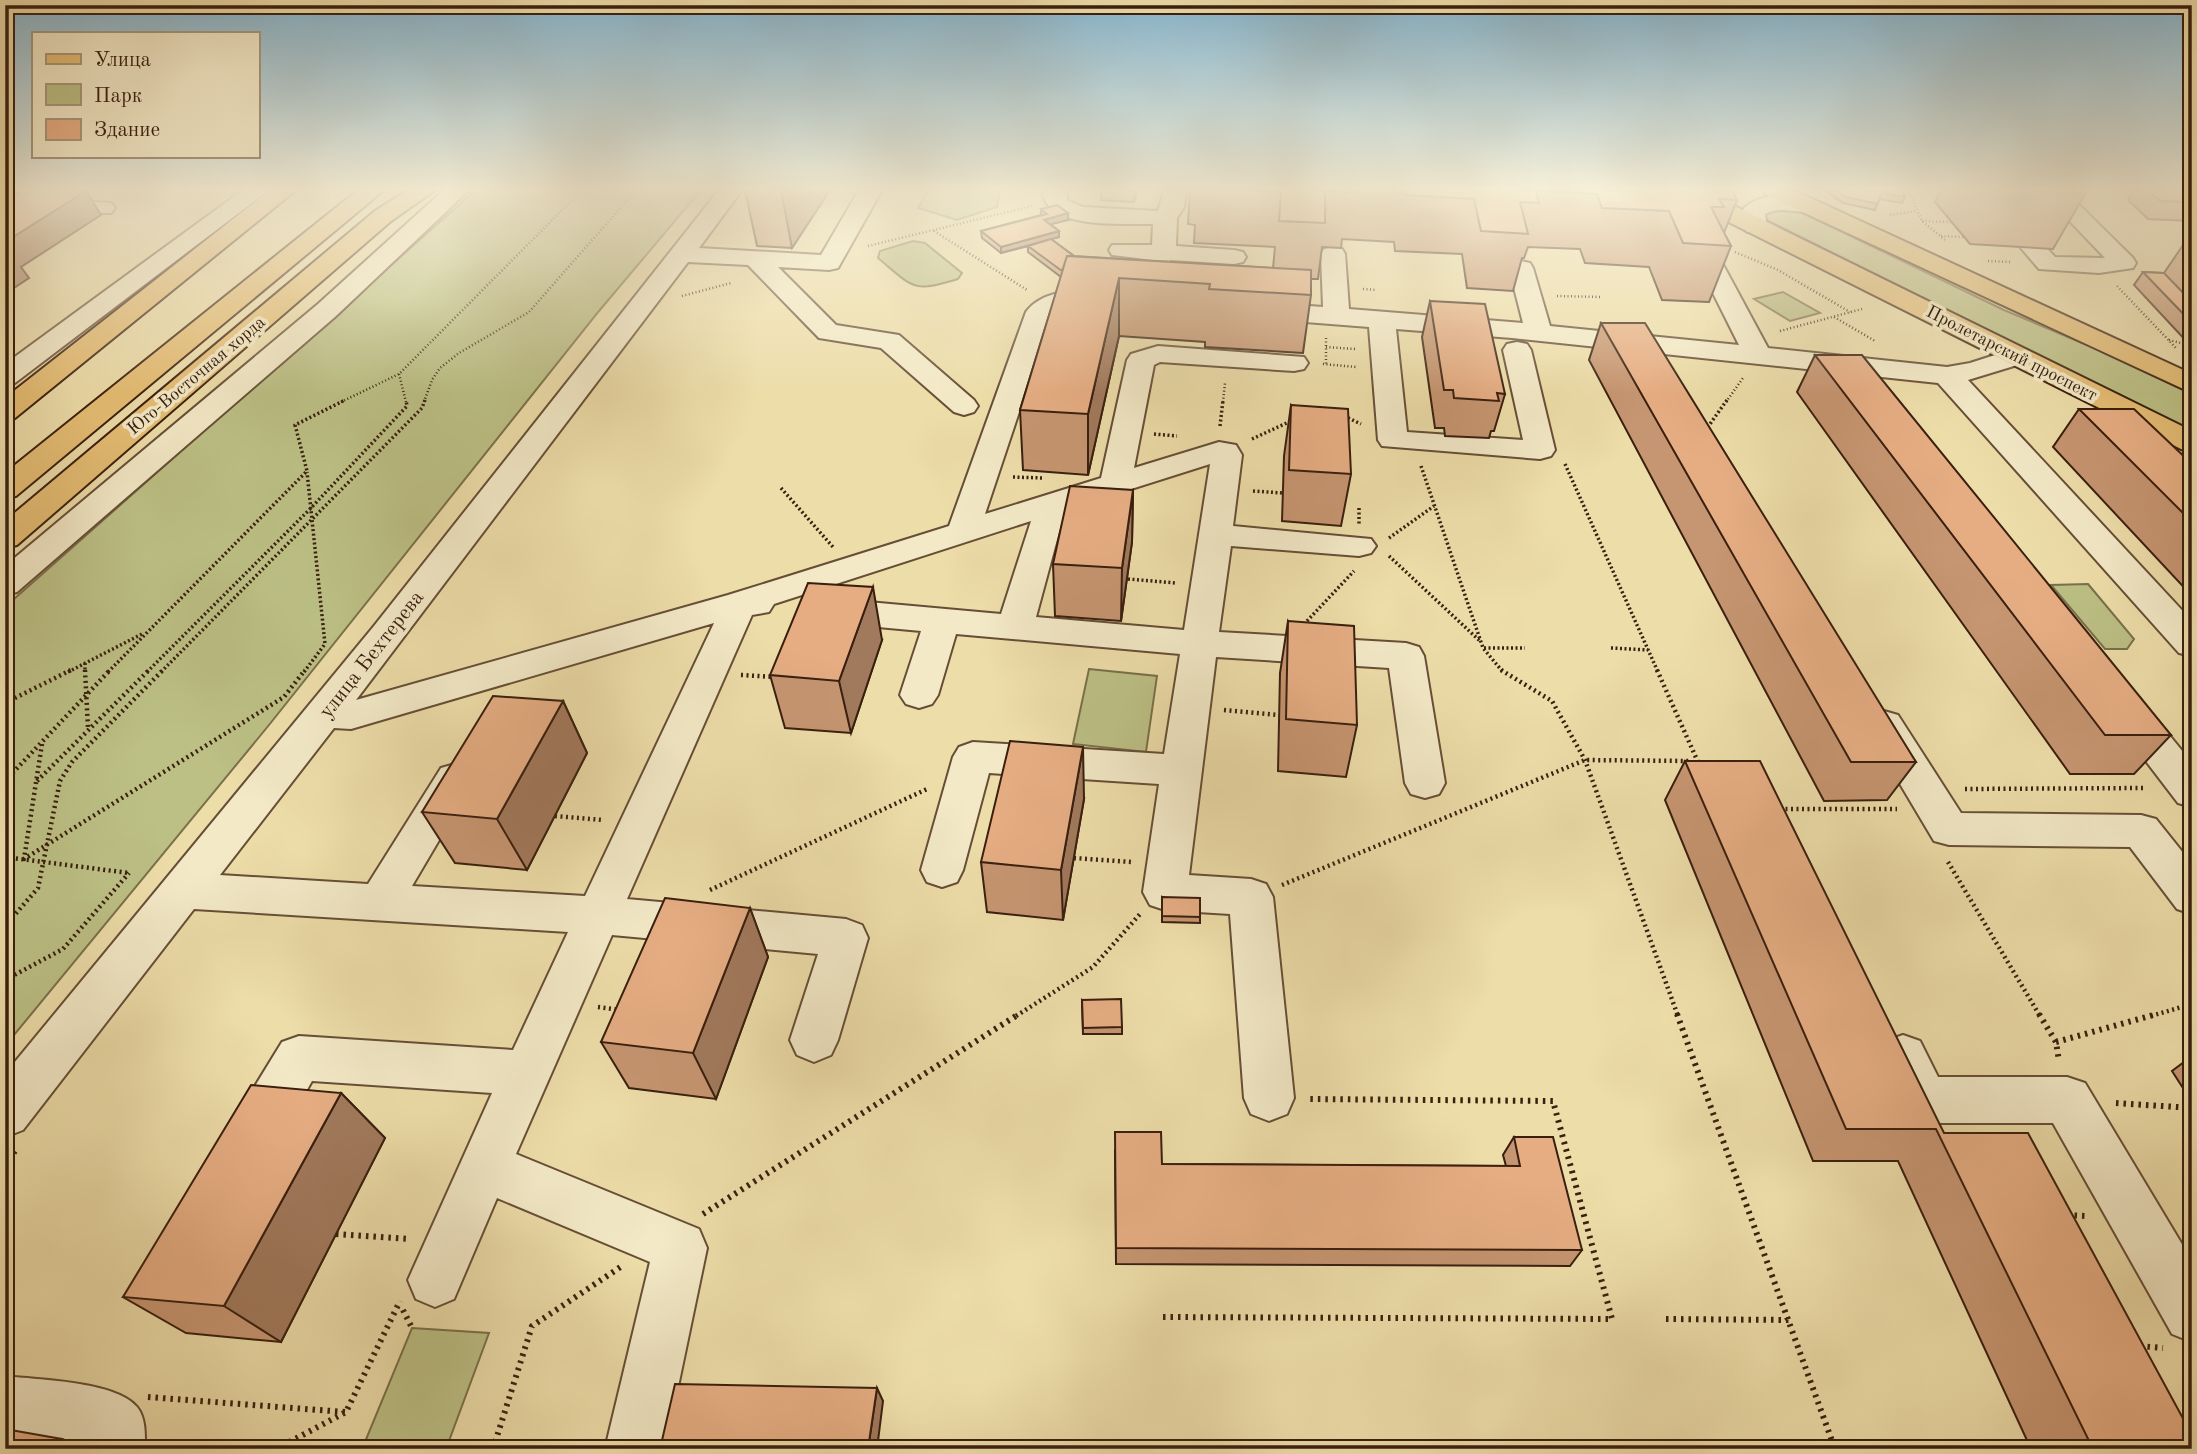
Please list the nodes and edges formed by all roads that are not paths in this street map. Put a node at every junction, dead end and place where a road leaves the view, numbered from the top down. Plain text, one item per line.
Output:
1 (166, 258) edge
2 (199, 258) edge
3 (250, 258) edge
4 (289, 258) edge
5 (334, 258) edge
6 (384, 258) edge
7 (679, 258) edge
8 (708, 258) edge
9 (833, 258) edge
10 (1159, 258) edge
11 (1333, 258) edge
12 (1818, 258) edge
13 (1918, 258) edge
14 (2042, 258) edge
15 (2124, 258) edge
16 (1708, 259) edge
17 (762, 266) junction
18 (1521, 268) edge
19 (1224, 308) edge
20 (1336, 317) junction
21 (1382, 320) junction
22 (1521, 339) junction
23 (1651, 344) junction
24 (1756, 349) junction
25 (1867, 354) junction
26 (2017, 356) junction
27 (1294, 363) road end
28 (1947, 375) junction
29 (5, 377) edge
30 (2192, 385) edge
31 (1878, 401) edge
32 (964, 406) dead end
33 (5, 412) edge
34 (47, 423) dead end
35 (1702, 435) edge
36 (2192, 443) edge
37 (1115, 485) junction
38 (5, 489) edge
39 (1044, 508) junction
40 (963, 532) junction
41 (1217, 535) junction
42 (5, 538) edge
43 (1368, 545) road end
44 (5, 584) edge
45 (740, 603) junction
46 (942, 621) junction
47 (1015, 627) junction
48 (1200, 644) junction
49 (2192, 644) edge
50 (2106, 683) edge
51 (1864, 693) edge
52 (919, 695) dead end
53 (324, 714) junction
54 (469, 755) edge
55 (1180, 770) junction
56 (1425, 783) dead end
57 (2190, 789) edge
58 (942, 870) dead end
59 (184, 891) junction
60 (2192, 896) edge
61 (380, 902) junction
62 (597, 915) junction
63 (1883, 1018) edge
64 (814, 1040) dead end
65 (527, 1073) junction
66 (1269, 1098) road end
67 (5, 1113) edge
68 (485, 1167) junction
69 (229, 1177) edge
70 (422, 1280) road end
71 (2179, 1331) edge
72 (5, 1405) edge
73 (115, 1449) edge
74 (635, 1449) edge

1 - 29 street
2 - 33 main road
3 - 34 main road
4 - 38 main road, Юго-Восточная хорда
5 - 42 main road, Юго-Восточная хорда
6 - 44 street
7 - 53 street, улица Бехтерева
8 - 17 street
9 - 17 street
10 - 40 street
11 - 20 street
12 - 26 main road, Пролетарский проспект
13 - 30 main road
14 - 15 street
16 - 24 street
17 - 32 street
18 - 22 street
19 - 20 street
20 - 21 street
21 - 22 street
21 - 22 street
22 - 23 street
23 - 24 street
23 - 35 street
24 - 25 street
25 - 28 street
25 - 31 street
26 - 28 street
26 - 36 main road, Пролетарский проспект
27 - 37 street
28 - 49 street
37 - 39 street
37 - 41 street
39 - 40 street
39 - 47 street
40 - 45 street
41 - 43 street
41 - 48 street
45 - 46 street
45 - 53 street
45 - 62 street
46 - 47 street
46 - 52 street
47 - 48 street
48 - 55 street
48 - 56 street
50 - 57 street
51 - 60 street
53 - 59 street, улица Бехтерева
54 - 61 street
55 - 58 street
55 - 66 street
59 - 61 street
59 - 67 street, улица Бехтерева
61 - 62 street
62 - 64 street
62 - 65 street
63 - 71 street
65 - 68 street
65 - 69 street
68 - 70 street
68 - 74 street
72 - 73 street

